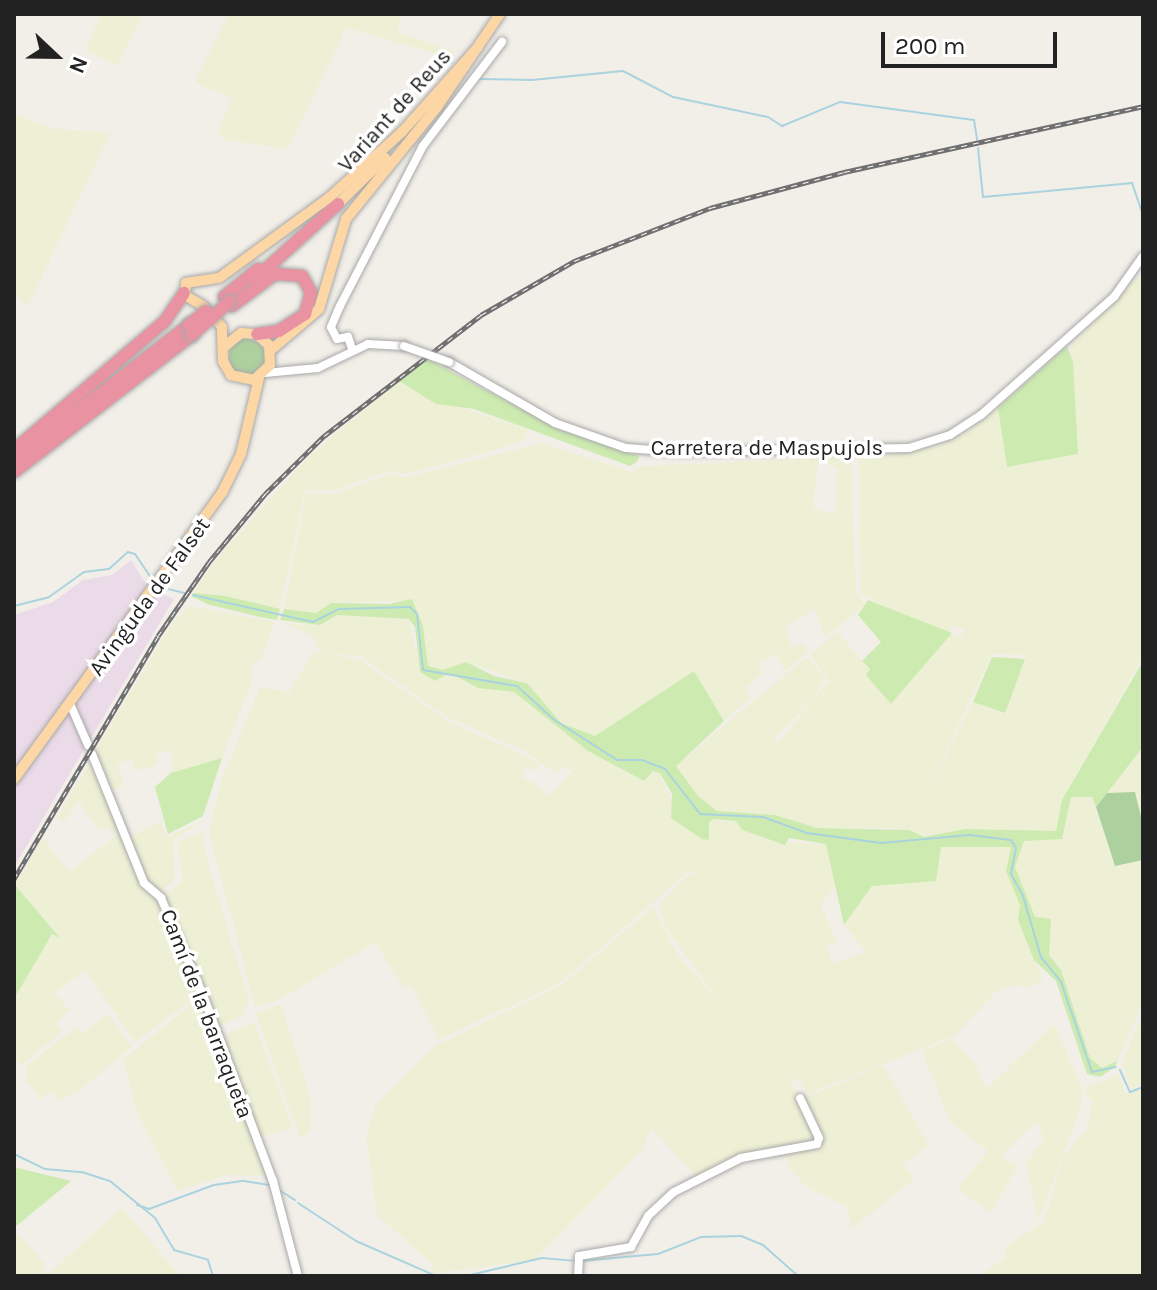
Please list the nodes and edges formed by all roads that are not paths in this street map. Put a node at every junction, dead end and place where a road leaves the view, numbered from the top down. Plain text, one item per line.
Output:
1 (500, 14) edge
2 (480, 43) junction
3 (338, 204) joint
4 (1143, 256) edge
5 (200, 282) junction
6 (193, 296) junction
7 (228, 301) junction
8 (190, 330) junction
9 (241, 333) junction
10 (257, 334) junction
11 (225, 346) junction
12 (352, 349) junction
13 (271, 353) junction
14 (299, 371) junction
15 (262, 376) junction
16 (243, 381) junction
17 (252, 398) junction
18 (14, 450) edge
19 (35, 452) junction
20 (14, 461) edge
21 (14, 472) edge
22 (71, 706) junction
23 (14, 779) edge
24 (800, 1098) dead end
25 (298, 1276) edge
26 (578, 1276) edge

1 - 2 main road
2 - 3 main road, Variant de Reus
2 - 5 main road
2 - 12 street
2 - 13 main road
3 - 7 highway
4 - 12 street, Carretera de Maspujols, bridge
5 - 6 main road
5 - 6 main road
6 - 9 main road
6 - 11 main road
6 - 18 highway
7 - 8 highway, bridge
7 - 10 highway
8 - 19 highway
8 - 19 highway
9 - 10 main road
9 - 11 main road
10 - 13 main road
11 - 16 main road
12 - 14 street, Carretera de Maspujols
13 - 14 street
13 - 15 main road
14 - 15 street, Carretera de Maspujols
15 - 16 main road
15 - 17 main road, Avinguda de Falset
16 - 17 main road
17 - 22 main road, Avinguda de Falset
19 - 20 highway
19 - 21 highway
22 - 23 main road, Avinguda de Falset
22 - 25 street, Camí de la barraqueta
24 - 26 street

